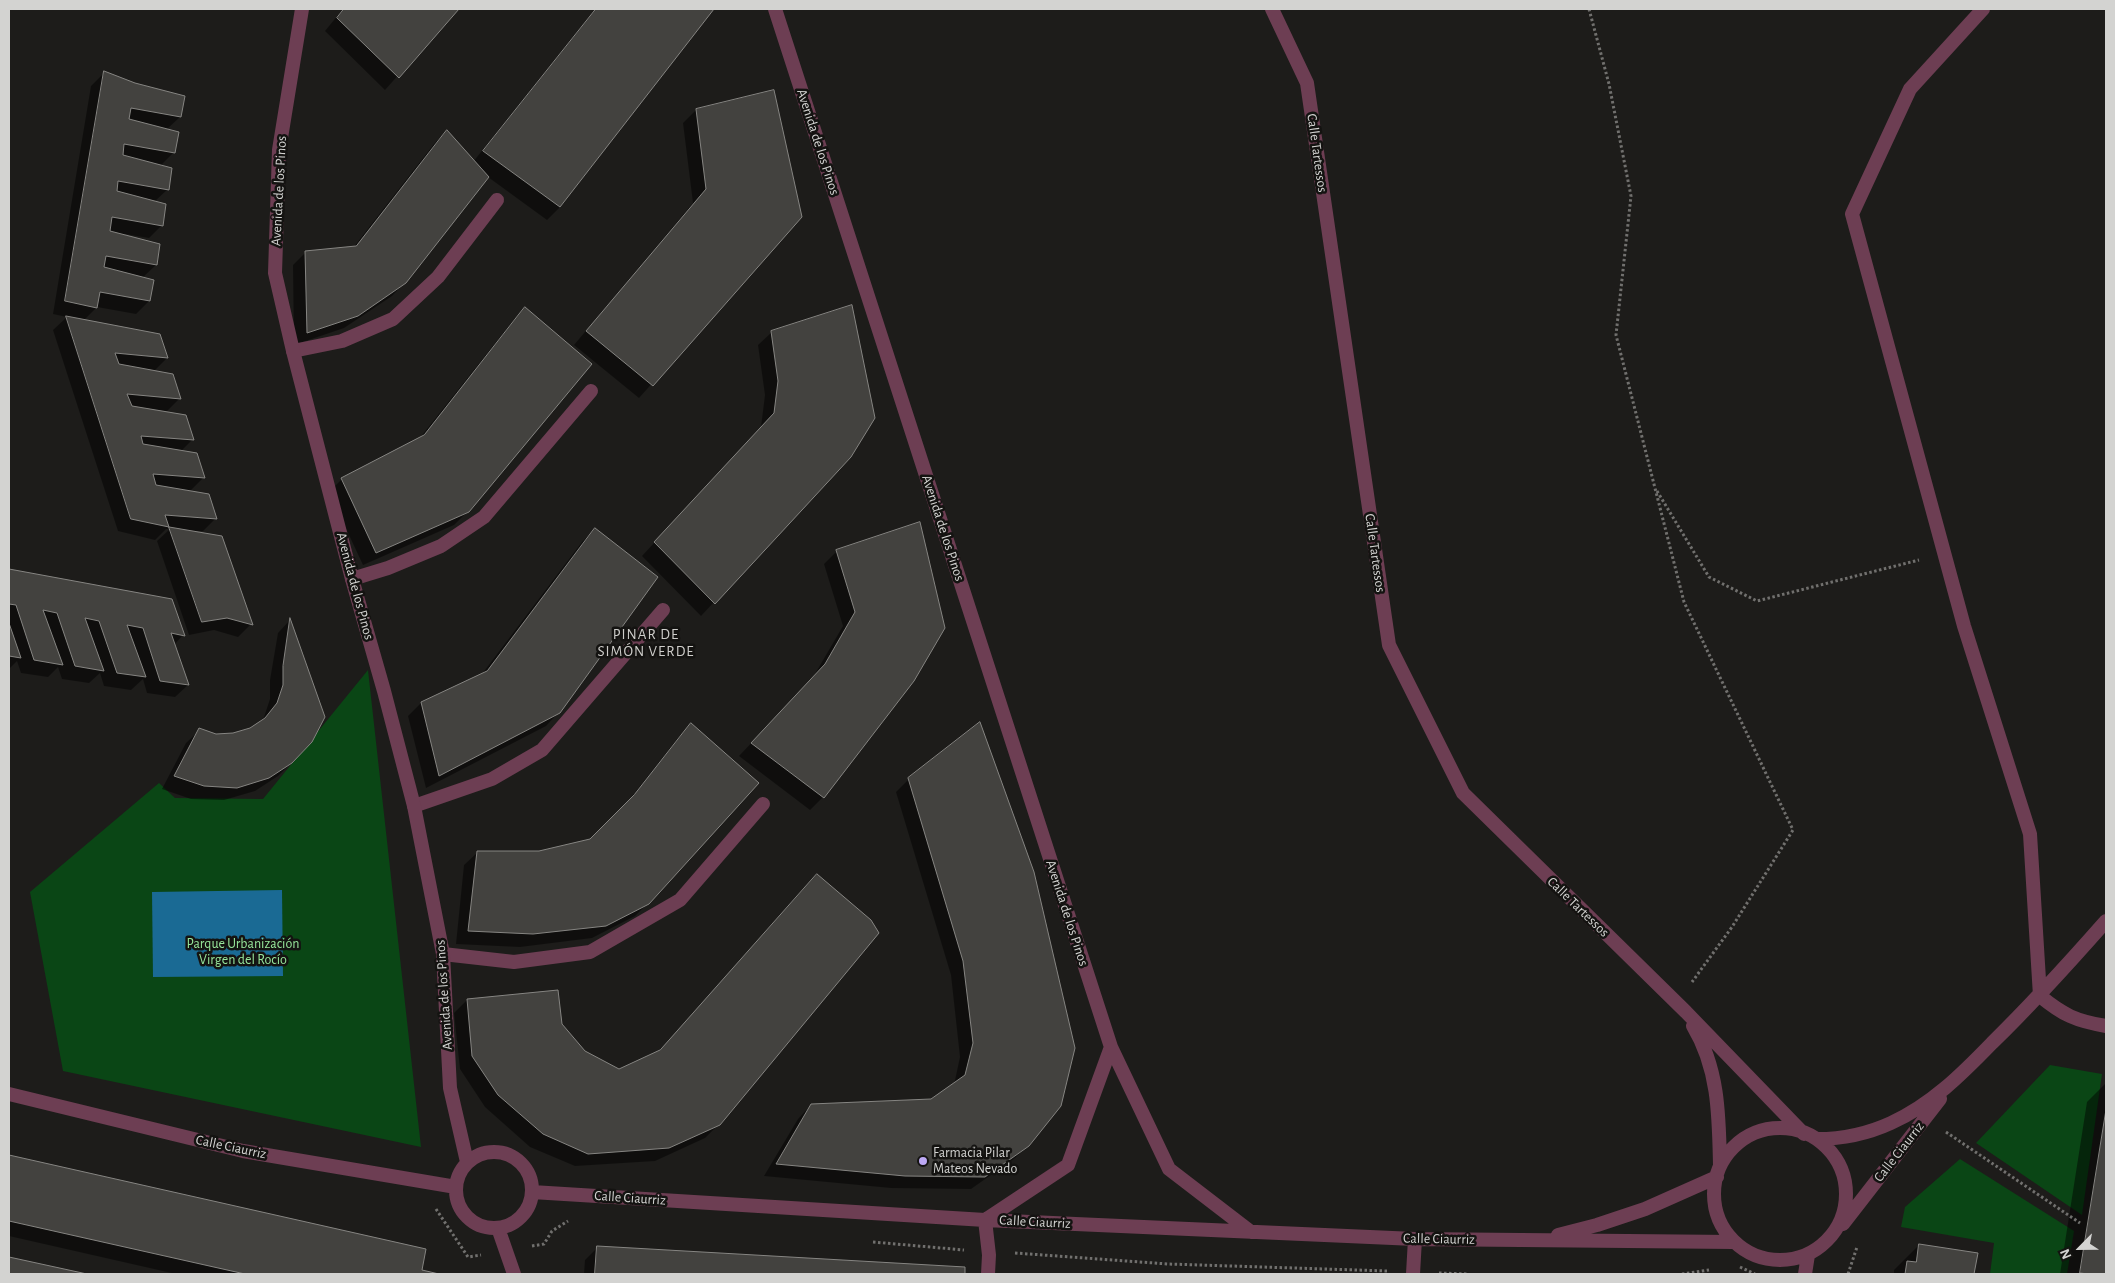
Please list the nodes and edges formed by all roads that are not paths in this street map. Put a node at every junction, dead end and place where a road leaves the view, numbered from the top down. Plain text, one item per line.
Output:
1 (302, 9) edge
2 (775, 9) edge
3 (1272, 9) edge
4 (1983, 9) edge
5 (497, 200) dead end
6 (293, 351) junction
7 (591, 391) dead end
8 (352, 579) junction
9 (663, 610) dead end
10 (763, 804) dead end
11 (414, 806) junction
12 (2106, 921) edge
13 (443, 954) junction
14 (2040, 996) junction
15 (1676, 1003) junction
16 (2106, 1026) edge
17 (1111, 1046) junction
18 (1965, 1070) junction
19 (9, 1094) edge
20 (1811, 1136) junction
21 (467, 1162) junction
22 (1718, 1172) junction
23 (456, 1187) junction
24 (532, 1192) junction
25 (985, 1220) junction
26 (498, 1228) junction
27 (1251, 1232) junction
28 (1834, 1235) junction
29 (1415, 1239) junction
30 (1538, 1240) junction
31 (1733, 1242) junction
32 (1808, 1255) junction
33 (514, 1274) edge
34 (988, 1274) edge
35 (1412, 1274) edge
36 (1805, 1274) edge

1 - 6 street, Avenida de los Pinos
2 - 17 street, Avenida de los Pinos
3 - 15 street, Calle Tartessos
4 - 14 street
5 - 6 street
6 - 8 street, Avenida de los Pinos
7 - 8 street
8 - 11 street, Avenida de los Pinos
9 - 11 street
10 - 13 street
11 - 13 street, Avenida de los Pinos
12 - 14 street, Calle Ciaurriz
13 - 21 street, Avenida de los Pinos
14 - 16 street
14 - 18 street, Calle Ciaurriz
15 - 20 street, Calle Tartessos
15 - 22 street, Calle Tartessos
17 - 25 street
17 - 27 street, Avenida de los Pinos
18 - 20 street, Calle Ciaurriz
18 - 28 street, Calle Ciaurriz
19 - 23 street, Calle Ciaurriz
20 - 22 street
20 - 28 street
21 - 23 street
21 - 24 street
22 - 30 street, Calle Ciaurriz
22 - 31 street
23 - 26 street
24 - 25 street, Calle Ciaurriz
24 - 26 street
25 - 27 street, Calle Ciaurriz
25 - 34 street
26 - 33 street
27 - 29 street, Calle Ciaurriz
28 - 32 street
29 - 30 street, Calle Ciaurriz
29 - 35 street
30 - 31 street, Calle Ciaurriz
31 - 32 street
32 - 36 street

